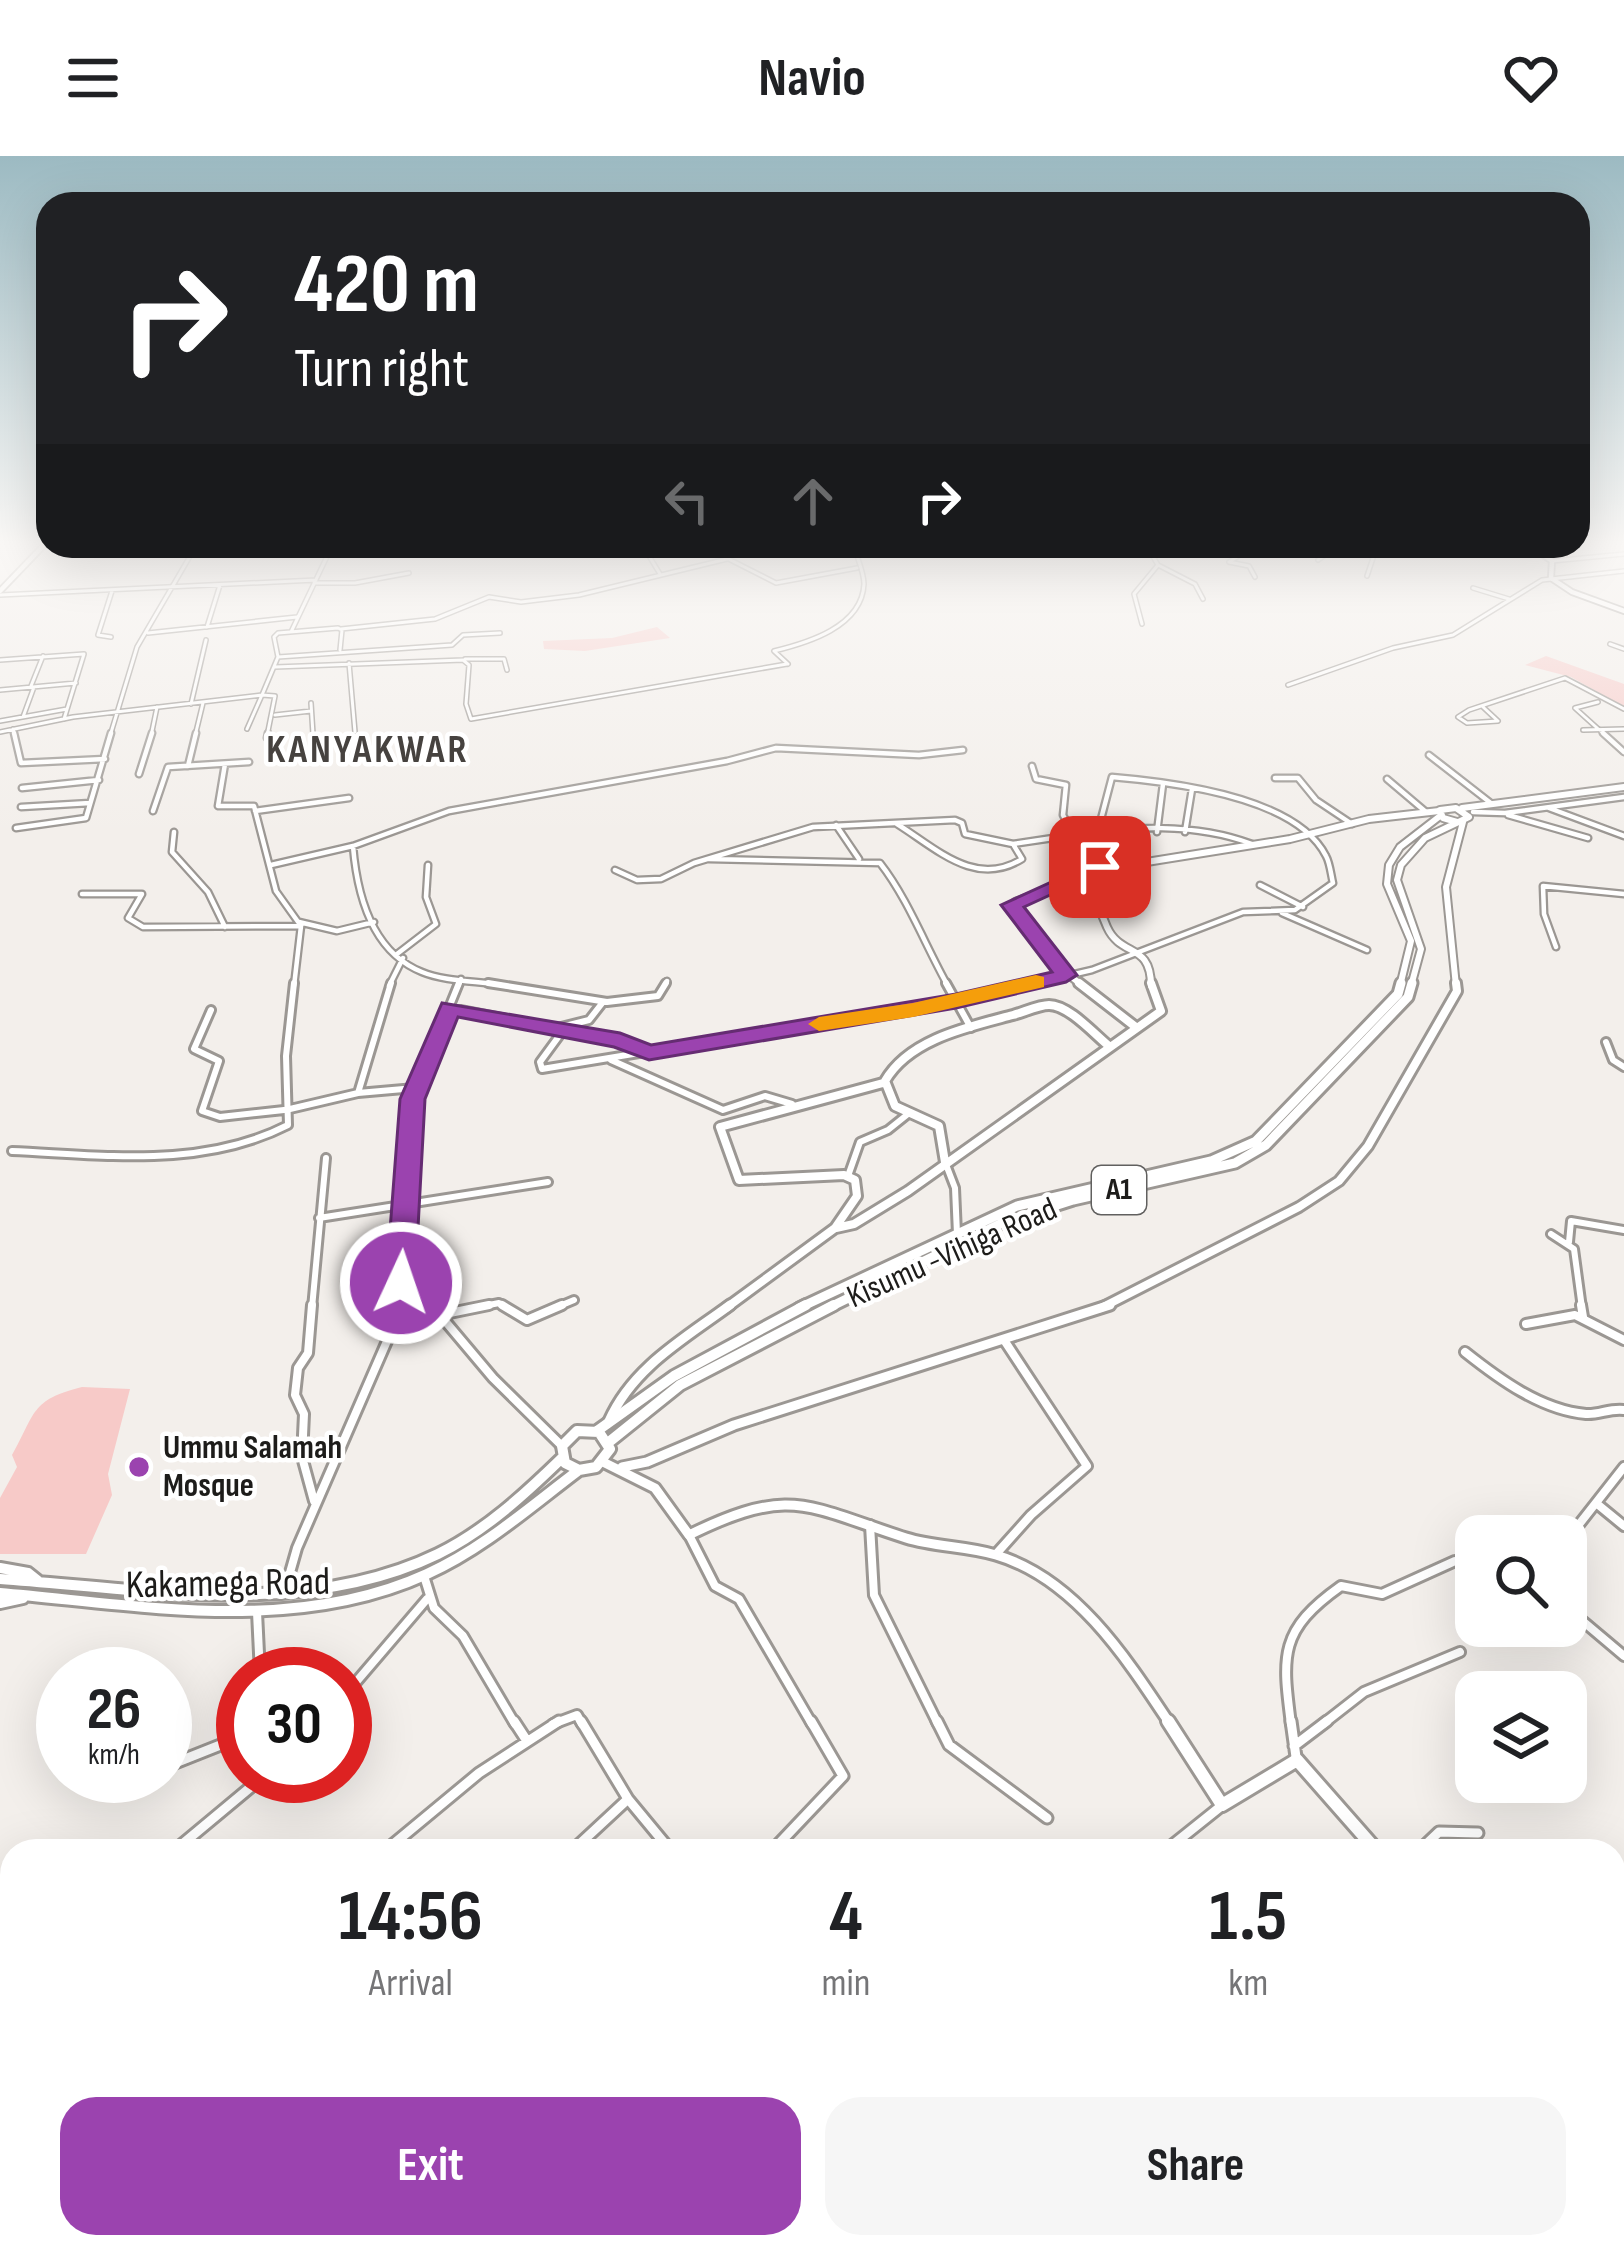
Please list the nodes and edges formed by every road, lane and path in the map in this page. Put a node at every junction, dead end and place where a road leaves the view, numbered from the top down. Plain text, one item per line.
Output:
1 (143, 639) edge
2 (275, 639) edge
3 (340, 639) edge
4 (459, 639) edge
5 (816, 639) edge
6 (1431, 639) edge
7 (206, 640) dead end
8 (1610, 644) dead end
9 (1624, 649) edge
10 (340, 650) junction
11 (43, 656) junction
12 (278, 657) junction
13 (455, 659) junction
14 (0, 660) edge
15 (349, 663) junction
16 (275, 667) junction
17 (507, 670) dead end
18 (76, 682) junction
19 (1288, 686) dead end
20 (33, 687) junction
21 (0, 690) edge
22 (262, 695) junction
23 (1602, 701) junction
24 (202, 703) junction
25 (311, 703) dead end
26 (191, 704) junction
27 (157, 707) junction
28 (1483, 707) junction
29 (68, 709) junction
30 (1624, 709) edge
31 (311, 711) junction
32 (116, 712) junction
33 (275, 715) junction
34 (23, 717) junction
35 (64, 718) junction
36 (0, 721) edge
37 (13, 729) junction
38 (247, 729) dead end
39 (1624, 729) edge
40 (1583, 730) dead end
41 (1600, 730) junction
42 (0, 732) edge
43 (355, 732) dead end
44 (313, 734) dead end
45 (267, 738) dead end
46 (963, 750) dead end
47 (1624, 752) edge
48 (1429, 755) dead end
49 (105, 759) junction
50 (249, 762) dead end
51 (225, 764) junction
52 (188, 766) junction
53 (1032, 766) dead end
54 (139, 774) dead end
55 (1275, 778) dead end
56 (1387, 779) dead end
57 (100, 780) junction
58 (1163, 784) junction
59 (22, 788) dead end
60 (1192, 788) junction
61 (1624, 792) edge
62 (349, 798) dead end
63 (90, 803) junction
64 (1492, 804) junction
65 (21, 807) dead end
66 (1547, 807) junction
67 (1456, 808) junction
68 (153, 811) dead end
69 (255, 811) junction
70 (1426, 812) junction
71 (1439, 813) junction
72 (1505, 814) junction
73 (1465, 818) junction
74 (894, 822) junction
75 (1352, 824) junction
76 (836, 825) junction
77 (16, 828) dead end
78 (174, 832) dead end
79 (1157, 832) junction
80 (1185, 832) junction
81 (1105, 833) junction
82 (1312, 833) junction
83 (1073, 835) junction
84 (1624, 836) edge
85 (1588, 838) dead end
86 (1013, 844) junction
87 (1255, 845) junction
88 (353, 846) junction
89 (709, 859) junction
90 (859, 859) junction
91 (271, 865) junction
92 (428, 865) dead end
93 (1103, 869) junction
94 (615, 870) dead end
95 (1083, 875) junction
96 (1260, 885) dead end
97 (82, 894) dead end
98 (1624, 894) edge
99 (1303, 907) junction
100 (1278, 911) junction
101 (374, 922) junction
102 (300, 924) junction
103 (225, 927) junction
104 (1556, 947) dead end
105 (1367, 950) dead end
106 (1142, 953) junction
107 (400, 956) junction
108 (1068, 975) junction
109 (461, 980) junction
110 (668, 981) dead end
111 (956, 1001) junction
112 (603, 1002) junction
113 (450, 1008) junction
114 (211, 1010) dead end
115 (1137, 1028) junction
116 (550, 1030) junction
117 (972, 1030) junction
118 (562, 1032) junction
119 (1606, 1042) dead end
120 (1110, 1047) junction
121 (649, 1052) junction
122 (611, 1060) junction
123 (1624, 1067) edge
124 (883, 1083) junction
125 (415, 1088) junction
126 (358, 1093) junction
127 (792, 1104) junction
128 (287, 1109) junction
129 (908, 1114) junction
130 (12, 1151) dead end
131 (326, 1158) dead end
132 (945, 1162) junction
133 (848, 1176) junction
134 (548, 1182) dead end
135 (406, 1205) junction
136 (319, 1218) junction
137 (835, 1228) junction
138 (1624, 1230) edge
139 (957, 1234) junction
140 (1551, 1234) dead end
141 (1569, 1242) junction
142 (574, 1300) dead end
143 (1583, 1317) junction
144 (1526, 1324) dead end
145 (1004, 1340) junction
146 (1624, 1340) edge
147 (1465, 1352) dead end
148 (1624, 1410) edge
149 (609, 1421) junction
150 (596, 1431) junction
151 (609, 1442) junction
152 (562, 1452) junction
153 (603, 1462) junction
154 (622, 1467) junction
155 (1624, 1467) edge
156 (579, 1470) junction
157 (1596, 1503) junction
158 (315, 1504) junction
159 (1587, 1515) edge
160 (870, 1525) junction
161 (1624, 1526) edge
162 (689, 1535) junction
163 (995, 1555) junction
164 (1455, 1562) edge
165 (0, 1568) edge
166 (424, 1576) junction
167 (0, 1579) edge
168 (38, 1581) junction
169 (285, 1590) junction
170 (0, 1593) edge
171 (34, 1596) junction
172 (427, 1599) junction
173 (0, 1603) edge
174 (257, 1610) junction
175 (1587, 1625) edge
176 (259, 1647) edge
177 (1460, 1652) dead end
178 (1624, 1656) edge
179 (372, 1663) edge
180 (527, 1741) junction
181 (1294, 1746) junction
182 (1297, 1760) junction
183 (628, 1799) junction
184 (232, 1803) edge
185 (1222, 1804) junction
186 (1047, 1818) dead end
187 (1478, 1833) dead end
188 (189, 1839) edge
189 (398, 1839) edge
190 (585, 1839) edge
191 (660, 1839) edge
192 (782, 1839) edge
193 (1180, 1839) edge
194 (1366, 1839) edge
195 (1431, 1839) edge

1 - 32 street
2 - 12 street
3 - 10 street
4 - 10 street
5 - 13 street
6 - 19 street
7 - 26 street
8 - 9 street
10 - 12 street
11 - 14 street
11 - 18 street
11 - 20 street
12 - 16 street
13 - 15 street
13 - 17 street
15 - 16 street
15 - 43 street
16 - 22 street
18 - 20 street
18 - 29 street
20 - 21 street
20 - 34 street
22 - 24 street
22 - 33 street
22 - 38 street
23 - 28 street
23 - 30 street
23 - 41 street
24 - 26 street
24 - 52 street
25 - 31 street
26 - 27 street
27 - 32 street
27 - 54 street
28 - 28 street
29 - 34 street
29 - 35 street
31 - 33 street
31 - 44 street
32 - 35 street
32 - 49 street
33 - 45 street
34 - 36 street
35 - 37 street
37 - 42 street
37 - 49 street
39 - 41 street
40 - 41 street
41 - 47 street
46 - 88 street
48 - 64 street
49 - 57 street
50 - 51 street
51 - 52 street
51 - 69 street
52 - 68 street
53 - 83 street
55 - 75 street
56 - 70 street
57 - 59 street
57 - 63 street
58 - 60 street
58 - 79 street
58 - 81 street
60 - 80 street
60 - 82 street
61 - 64 highway
61 - 66 street
61 - 73 highway, Kisumu -Vihiga Road / A1
62 - 69 street
63 - 65 street
63 - 77 street
64 - 67 highway
66 - 72 street
66 - 84 street
67 - 71 highway
67 - 73 highway
69 - 91 street
70 - 71 street
70 - 75 street
71 - 73 highway, A1
71 - 139 highway, Kisumu -Vihiga Road / A1
72 - 73 street
72 - 85 street
73 - 145 street
73 - 151 highway, Kisumu -Vihiga Road / A1
74 - 76 street
74 - 86 street
74 - 86 street
75 - 82 street
76 - 89 street
76 - 90 street
78 - 103 street
79 - 80 street
79 - 81 street
80 - 87 street
81 - 83 street
82 - 87 street
82 - 99 street
83 - 86 street
83 - 93 street
87 - 93 street
88 - 91 street
88 - 101 street
89 - 90 street
89 - 94 street
90 - 111 street
91 - 102 street
92 - 107 street
93 - 95 street
95 - 106 street
95 - 108 street
96 - 99 street
97 - 103 street
98 - 104 street
99 - 100 street
100 - 105 street
100 - 106 street
101 - 102 street
101 - 107 street
102 - 103 street
102 - 128 street
106 - 108 street
106 - 115 street
107 - 109 street
107 - 126 street
108 - 111 street
108 - 115 street
109 - 112 street
109 - 113 street
110 - 112 street
111 - 117 street
111 - 121 street
112 - 116 street
113 - 116 street
113 - 125 street
114 - 128 street
115 - 120 street
116 - 118 street
117 - 120 street
117 - 124 street
118 - 121 street
118 - 122 street
119 - 123 street
120 - 132 street
121 - 122 street
122 - 127 street
124 - 127 street
124 - 129 street
125 - 126 street
125 - 135 street
126 - 128 street
127 - 133 street
128 - 130 street
129 - 132 street
129 - 133 street
131 - 136 street
132 - 137 street
132 - 139 street
133 - 137 street
134 - 135 street
135 - 136 street
135 - 158 street
136 - 158 street
137 - 149 street
138 - 141 street
139 - 149 highway, Kisumu -Vihiga Road / A1
140 - 141 street
141 - 143 street
142 - 152 street
143 - 144 street
143 - 146 street
145 - 154 street
145 - 163 street
147 - 148 street
149 - 150 highway, Kisumu -Vihiga Road / A1
150 - 151 highway
150 - 152 highway, A1
151 - 153 highway
152 - 156 highway
152 - 169 highway, Kakamega Road / A1
153 - 154 street
153 - 156 highway
154 - 162 street
155 - 157 street
156 - 166 highway
157 - 159 street
157 - 161 street
158 - 169 street
160 - 162 street
160 - 163 street
160 - 186 street
162 - 192 street
163 - 185 street
164 - 181 street
165 - 168 highway, A1
166 - 172 street
166 - 174 highway
167 - 168 highway, Kakamega Road / A1
168 - 169 highway, Kakamega Road / A1
170 - 171 highway
171 - 173 highway
171 - 174 highway
172 - 179 street
172 - 180 street
174 - 176 street
175 - 178 street
177 - 181 street
180 - 183 street
180 - 189 street
181 - 182 street
182 - 185 street
182 - 194 street
183 - 190 street
183 - 191 street
184 - 188 street
185 - 193 street
187 - 195 street

